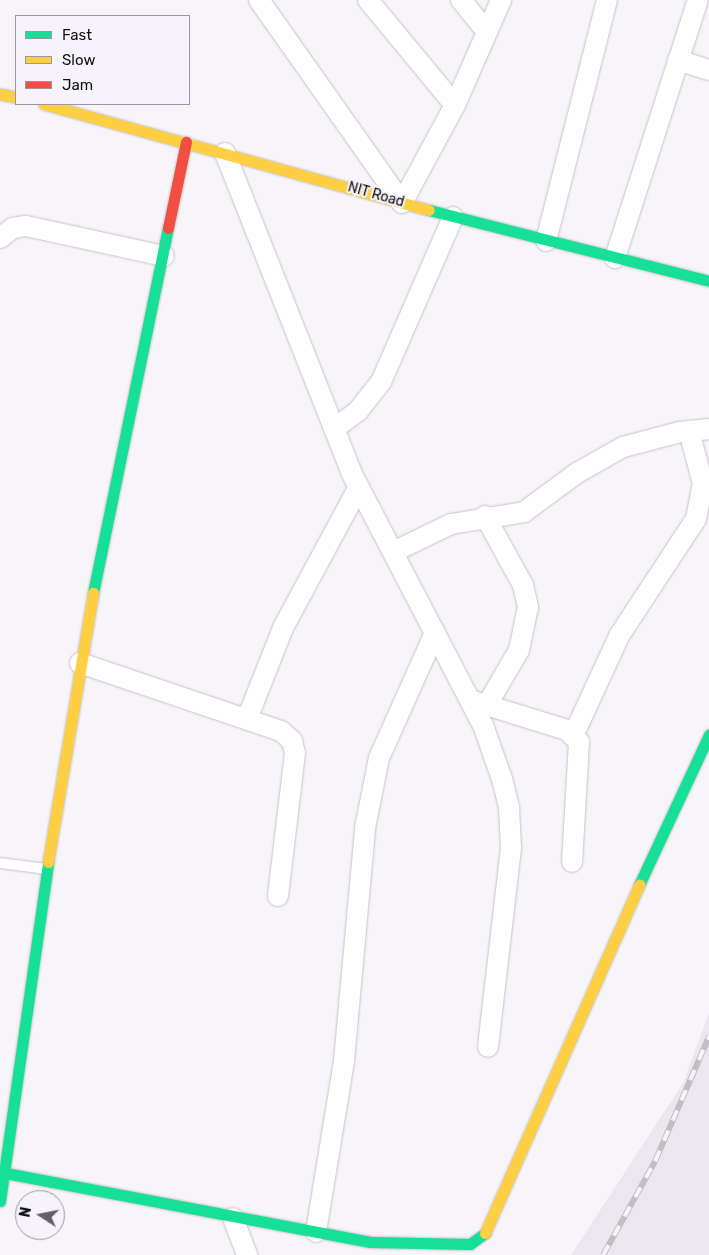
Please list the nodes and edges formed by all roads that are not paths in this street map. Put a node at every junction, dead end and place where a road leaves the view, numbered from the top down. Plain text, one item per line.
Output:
1 (260, 0) edge
2 (368, 0) edge
3 (461, 0) edge
4 (501, 0) edge
5 (608, 0) edge
6 (698, 0) edge
7 (487, 32) junction
8 (678, 60) junction
9 (709, 70) edge
10 (0, 94) edge
11 (15, 97) edge
12 (48, 105) edge
13 (455, 105) junction
14 (186, 142) junction
15 (225, 153) junction
16 (402, 203) junction
17 (453, 217) junction
18 (0, 238) edge
19 (546, 241) junction
20 (164, 256) junction
21 (614, 258) junction
22 (709, 282) edge
23 (334, 429) junction
24 (709, 429) edge
25 (689, 431) junction
26 (359, 487) junction
27 (485, 516) junction
28 (393, 552) junction
29 (435, 633) junction
30 (80, 663) junction
31 (478, 703) junction
32 (247, 720) junction
33 (574, 734) junction
34 (709, 735) edge
35 (0, 862) edge
36 (572, 862) dead end
37 (47, 869) junction
38 (278, 896) dead end
39 (488, 1048) dead end
40 (3, 1173) edge
41 (0, 1202) edge
42 (234, 1218) junction
43 (316, 1232) junction
44 (443, 1251) edge
45 (247, 1255) edge

1 - 16 street
2 - 13 street
3 - 7 street
4 - 7 street
5 - 19 street
6 - 8 street
7 - 13 street
8 - 9 street
8 - 21 street
10 - 11 street
12 - 14 street, NIT Road
13 - 16 street
14 - 15 street, NIT Road
14 - 20 street
15 - 16 street, NIT Road
15 - 23 street
16 - 17 street, NIT Road
17 - 19 street, NIT Road
17 - 23 street
18 - 20 street
19 - 21 street, NIT Road
20 - 30 street
21 - 22 street, NIT Road
23 - 26 street
24 - 25 street
25 - 27 street
25 - 33 street
26 - 28 street
26 - 32 street
27 - 28 street
27 - 31 street
28 - 29 street
29 - 31 street
29 - 43 street
30 - 32 street
30 - 37 street
31 - 33 street
31 - 39 street
32 - 38 street
33 - 36 street
34 - 44 street
35 - 37 lane
37 - 40 street
40 - 41 street
40 - 42 street
42 - 43 street
42 - 45 street
43 - 44 street

